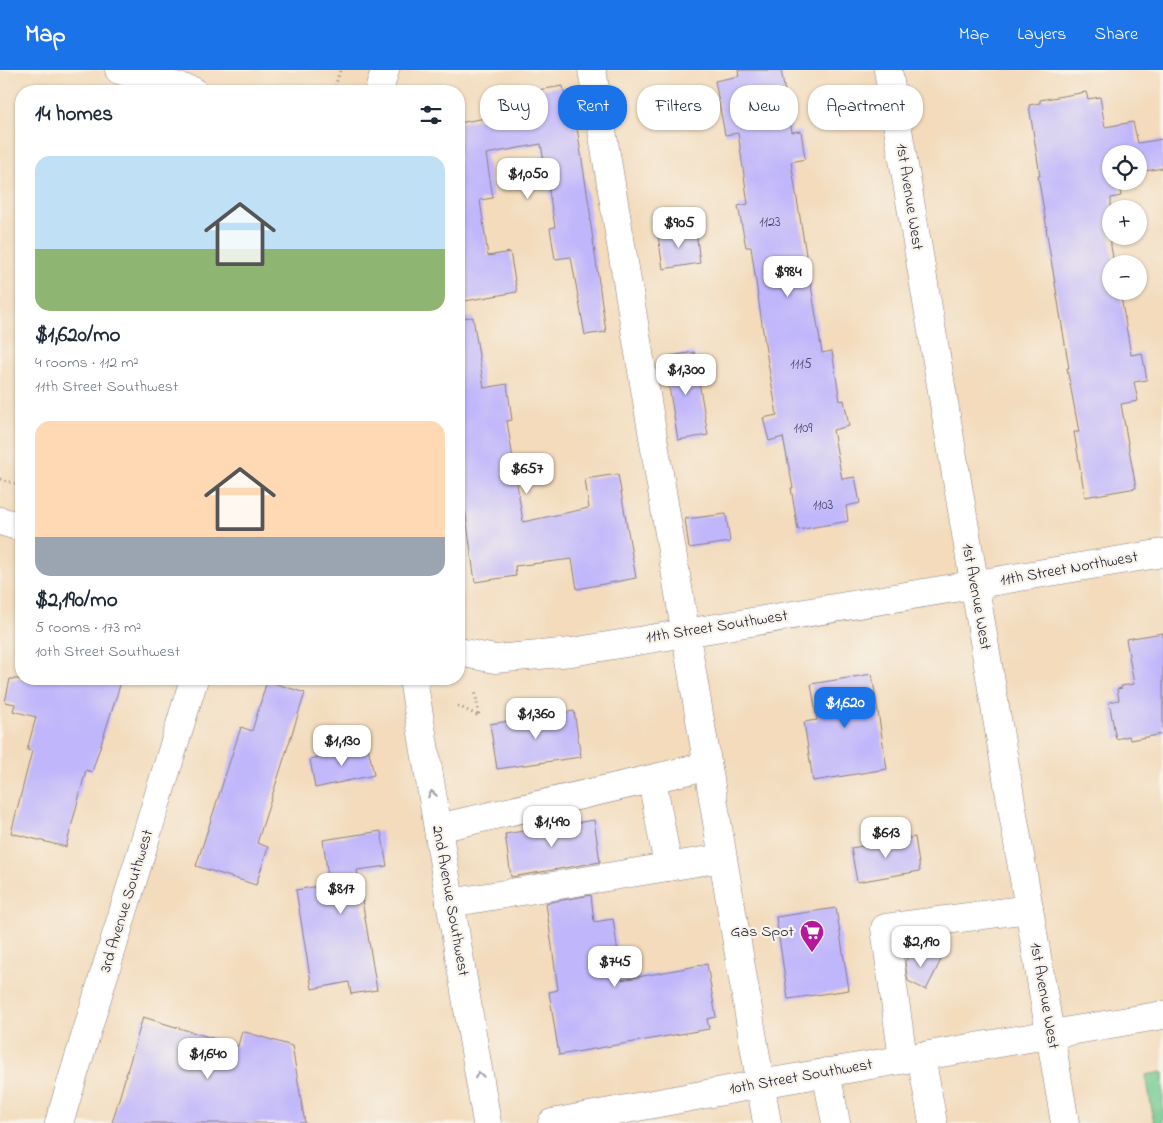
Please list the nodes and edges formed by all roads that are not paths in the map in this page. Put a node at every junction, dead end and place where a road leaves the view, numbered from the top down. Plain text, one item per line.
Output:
1 (119, 70) edge
2 (385, 70) edge
3 (592, 70) edge
4 (888, 70) edge
5 (172, 85) edge
6 (381, 85) edge
7 (0, 521) edge
8 (15, 525) edge
9 (1163, 553) edge
10 (974, 585) junction
11 (685, 632) junction
12 (465, 653) edge
13 (192, 685) edge
14 (414, 685) edge
15 (707, 766) junction
16 (652, 779) junction
17 (438, 828) junction
18 (722, 858) junction
19 (668, 867) junction
20 (450, 903) junction
21 (1029, 909) junction
22 (1163, 1015) edge
23 (1050, 1034) junction
24 (912, 1058) junction
25 (826, 1072) junction
26 (760, 1084) junction
27 (59, 1123) edge
28 (487, 1123) edge
29 (552, 1123) edge
30 (767, 1123) edge
31 (836, 1123) edge
32 (933, 1123) edge
33 (1066, 1123) edge

1 - 5 main road
2 - 6 main road
3 - 11 main road
4 - 10 main road, 1st Avenue West
7 - 8 main road
9 - 10 main road, 11th Street Northwest
10 - 11 main road, 11th Street Southwest
10 - 21 main road, 1st Avenue West
11 - 12 main road, 11th Street Southwest
11 - 15 main road
13 - 27 main road, 3rd Avenue Southwest
17 -> 14 main road, 2nd Avenue Southwest
15 - 16 main road
15 - 18 main road
16 - 17 main road
16 - 19 main road
17 - 20 main road, 2nd Avenue Southwest
18 - 19 main road
18 - 26 main road
19 - 20 main road
28 -> 20 main road, 2nd Avenue Southwest
21 - 23 main road, 1st Avenue West
21 - 24 main road
22 - 23 main road, 10th Street Southwest
23 - 24 main road, 10th Street Southwest
23 - 33 main road, 1st Avenue West
24 - 25 main road, 10th Street Southwest
24 - 32 main road
25 - 26 main road, 10th Street Southwest
25 - 31 main road
26 - 29 main road, 10th Street Southwest
26 - 30 main road

